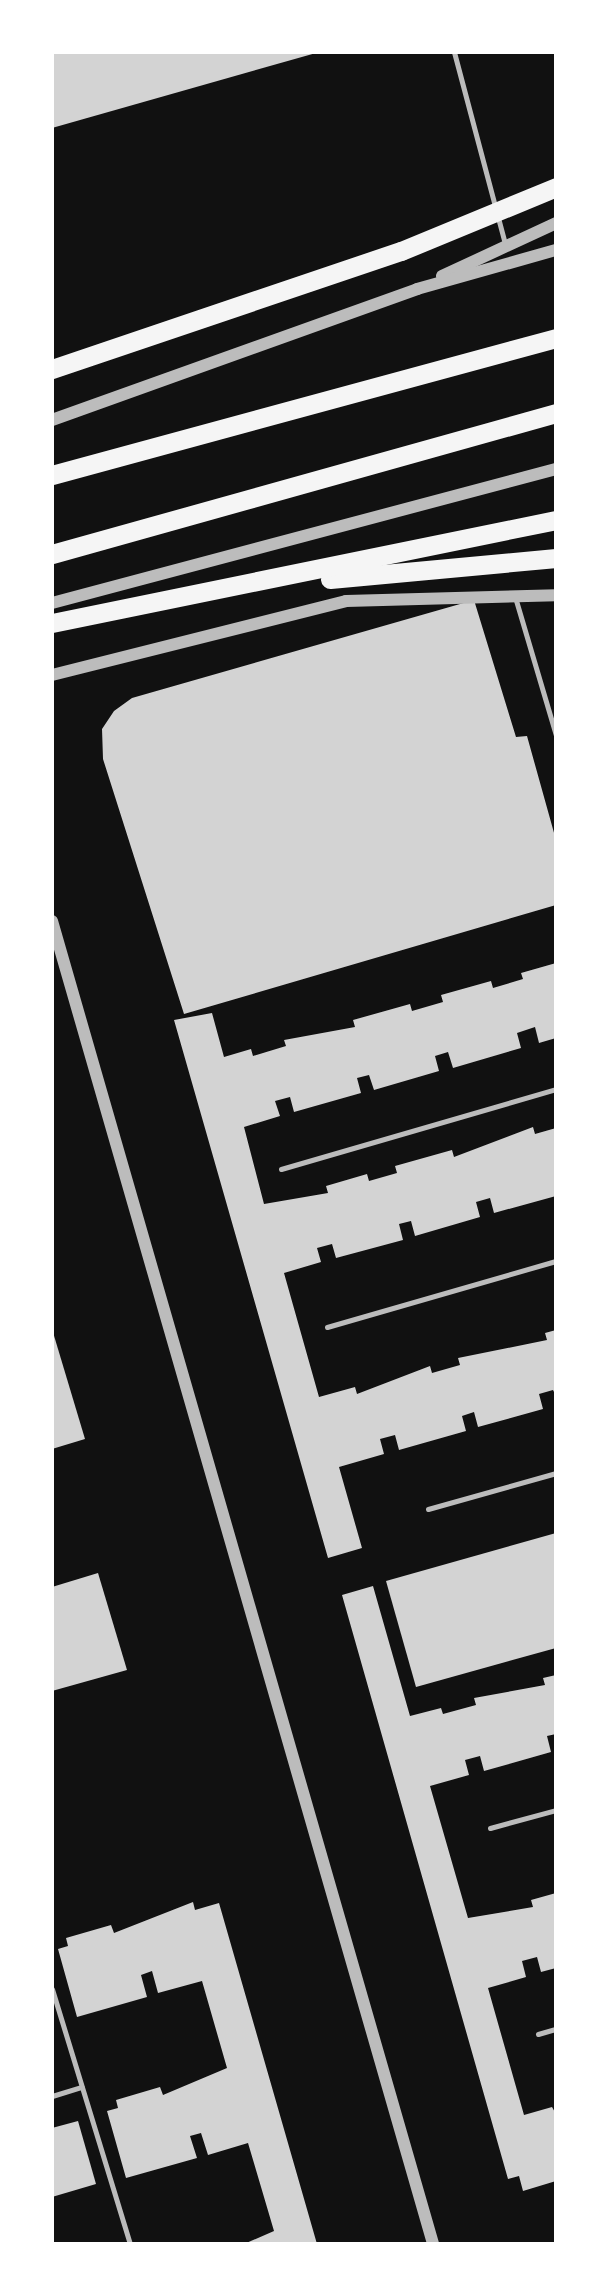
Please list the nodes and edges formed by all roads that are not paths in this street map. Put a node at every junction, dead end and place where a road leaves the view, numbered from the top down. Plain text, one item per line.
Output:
1 (454, 52) edge
2 (555, 187) edge
3 (555, 223) edge
4 (505, 244) junction
5 (555, 250) edge
6 (417, 289) junction
7 (555, 338) edge
8 (52, 369) edge
9 (555, 413) edge
10 (52, 420) edge
11 (555, 469) edge
12 (52, 475) edge
13 (555, 520) edge
14 (52, 554) edge
15 (555, 558) edge
16 (232, 589) junction
17 (514, 594) junction
18 (555, 595) edge
19 (52, 603) edge
20 (52, 623) edge
21 (52, 675) edge
22 (555, 735) edge
23 (52, 922) edge
24 (555, 1090) edge
25 (281, 1169) dead end
26 (555, 1261) edge
27 (327, 1327) dead end
28 (555, 1473) edge
29 (428, 1509) dead end
30 (555, 1810) edge
31 (490, 1828) dead end
32 (52, 1989) edge
33 (555, 2029) edge
34 (538, 2034) dead end
35 (82, 2087) junction
36 (52, 2096) edge
37 (130, 2244) edge
38 (433, 2244) edge

1 - 4 lane
2 - 8 highway
3 - 4 street
4 - 6 street
5 - 6 street
6 - 10 street
7 - 12 highway
9 - 14 highway
11 - 19 street
13 - 16 highway
15 - 16 highway
16 - 20 highway
17 - 18 street
17 - 21 street
17 - 22 lane
23 - 38 street
24 - 25 lane
26 - 27 lane
28 - 29 lane
30 - 31 lane
32 - 35 lane
33 - 34 lane
35 - 36 lane
35 - 37 lane

